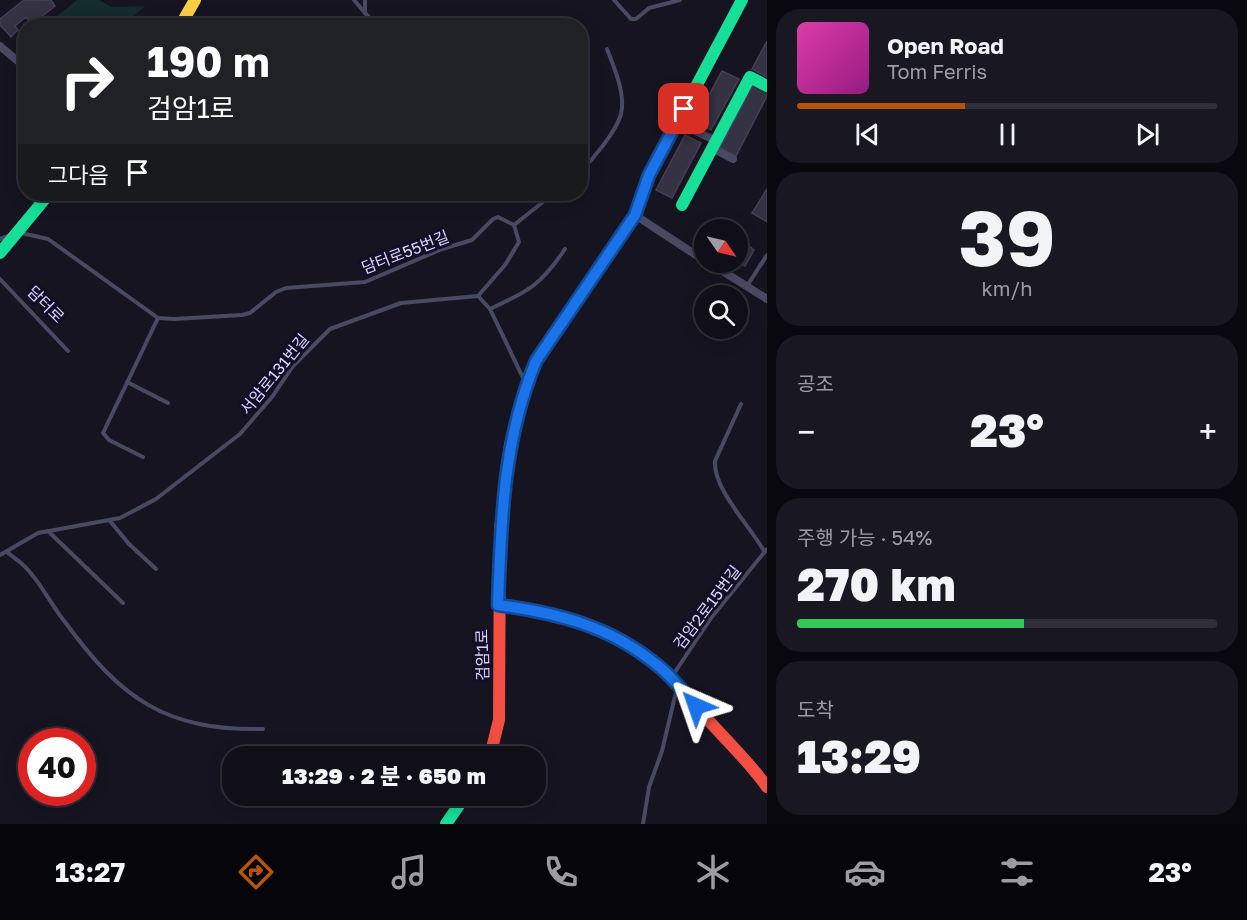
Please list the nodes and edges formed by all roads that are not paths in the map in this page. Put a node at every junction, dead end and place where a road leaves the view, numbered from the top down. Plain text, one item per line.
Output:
1 (195, 0) edge
2 (354, 0) edge
3 (365, 0) edge
4 (614, 0) edge
5 (680, 0) edge
6 (742, 0) edge
7 (365, 13) junction
8 (185, 18) edge
9 (370, 18) edge
10 (0, 46) edge
11 (607, 49) dead end
12 (18, 61) edge
13 (767, 86) edge
14 (677, 122) junction
15 (714, 144) junction
16 (733, 159) dead end
17 (588, 164) edge
18 (43, 201) edge
19 (539, 201) edge
20 (682, 205) dead end
21 (635, 215) junction
22 (514, 225) junction
23 (17, 232) junction
24 (0, 238) edge
25 (565, 249) dead end
26 (0, 253) edge
27 (694, 254) edge
28 (767, 255) edge
29 (725, 273) edge
30 (0, 279) edge
31 (745, 285) edge
32 (748, 285) edge
33 (748, 287) edge
34 (478, 296) junction
35 (767, 299) edge
36 (490, 309) junction
37 (158, 318) junction
38 (68, 351) dead end
39 (128, 382) junction
40 (526, 384) junction
41 (168, 403) dead end
42 (741, 404) dead end
43 (143, 457) dead end
44 (110, 521) junction
45 (48, 531) junction
46 (765, 550) edge
47 (7, 552) junction
48 (0, 555) edge
49 (156, 569) dead end
50 (123, 603) dead end
51 (498, 605) junction
52 (674, 682) junction
53 (263, 729) dead end
54 (492, 746) edge
55 (767, 787) edge
56 (458, 806) edge
57 (446, 824) edge
58 (643, 824) edge

1 - 8 street
2 - 7 lane
3 - 7 lane
4 - 5 lane
6 - 14 street, 검암1로
7 - 9 lane
10 - 12 street
11 - 17 lane
13 - 15 street
14 - 15 street
14 - 21 street, 검암1로
15 - 16 street
15 - 20 street
18 - 23 street
19 - 22 lane
21 - 27 street
21 - 40 street, 검암1로
22 - 34 lane
22 - 37 lane, 담터로55번길
23 - 24 lane
23 - 26 street
23 - 37 lane
25 - 36 lane
28 - 32 lane
29 - 31 street
30 - 38 lane, 담터로
33 - 35 street
34 - 36 lane
34 - 44 lane, 서암로131번길
36 - 40 lane
37 - 39 lane
39 - 41 lane
39 - 43 lane
40 - 51 street, 검암1로
42 - 46 lane, 검암2로15번길
44 - 45 lane, 서암로131번길
44 - 49 lane
45 - 47 lane, 서암로131번길
45 - 50 lane
46 - 52 lane, 검암2로15번길
47 - 48 lane, 서암로131번길
47 - 53 lane
51 - 52 street
51 - 54 street, 검암1로
52 - 55 street
52 - 58 lane, 검암2로15번길
56 - 57 street

